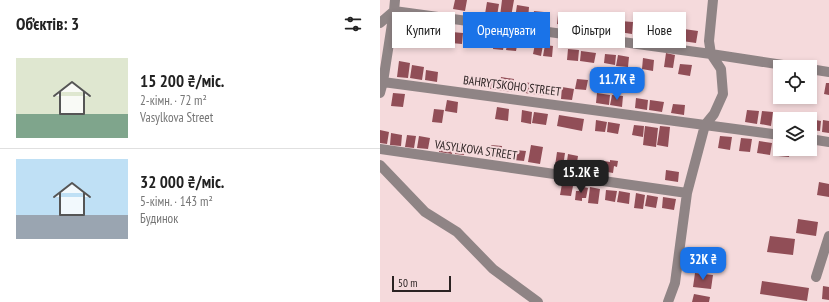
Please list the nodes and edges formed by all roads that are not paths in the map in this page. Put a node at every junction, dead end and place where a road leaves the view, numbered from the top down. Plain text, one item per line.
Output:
1 (395, 0) edge
2 (713, 0) edge
3 (394, 11) junction
4 (380, 23) edge
5 (711, 54) junction
6 (773, 63) edge
7 (817, 70) edge
8 (829, 72) edge
9 (383, 82) junction
10 (380, 93) edge
11 (705, 125) junction
12 (773, 134) edge
13 (817, 140) edge
14 (829, 142) edge
15 (380, 150) edge
16 (380, 165) edge
17 (687, 193) junction
18 (829, 236) edge
19 (816, 277) dead end
20 (538, 302) edge
21 (668, 302) edge

1 - 3 street
2 - 5 street
3 - 4 street
3 - 5 street
3 - 9 street
5 - 6 street
5 - 11 street
7 - 8 street
9 - 10 street
9 - 11 street, BAHRYTSKOHO STREET
11 - 12 street, BAHRYTSKOHO STREET
11 - 17 street
13 - 14 street
15 - 17 street, VASYLKOVA STREET
16 - 20 street
17 - 21 street
18 - 19 street

